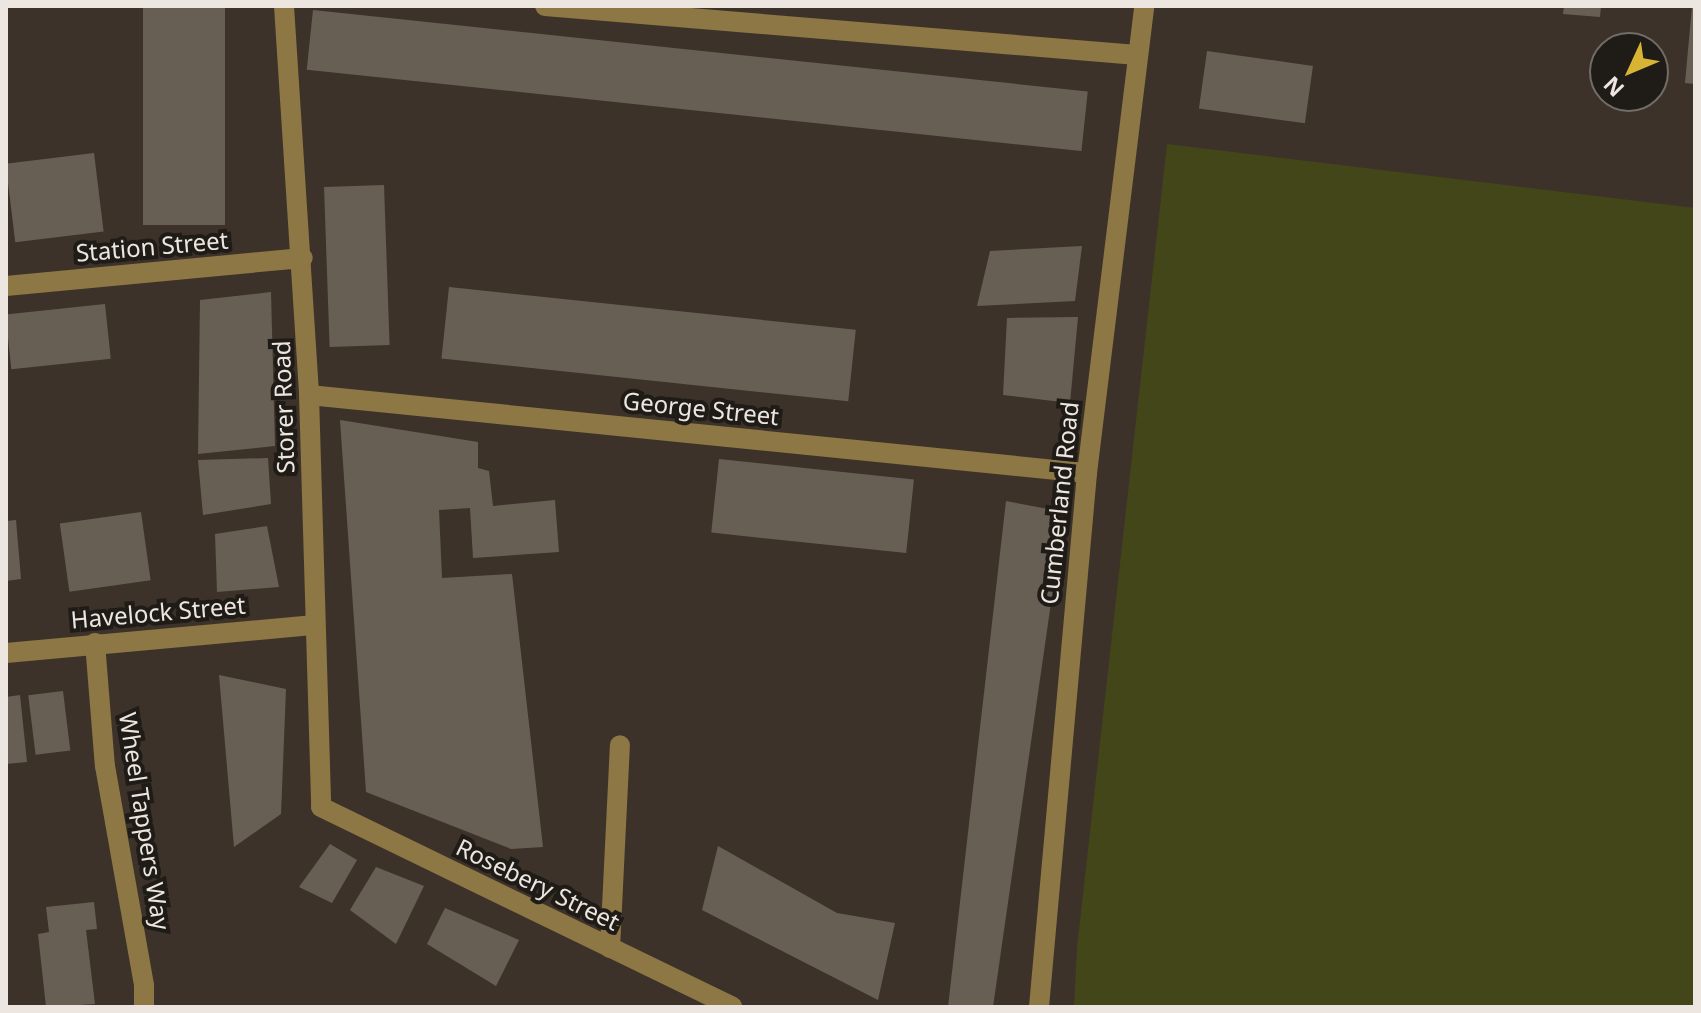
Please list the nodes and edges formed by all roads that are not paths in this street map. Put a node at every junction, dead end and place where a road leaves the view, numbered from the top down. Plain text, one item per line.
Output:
1 (284, 6) edge
2 (545, 6) edge
3 (1144, 6) edge
4 (1137, 55) junction
5 (303, 258) junction
6 (6, 286) edge
7 (309, 395) junction
8 (1087, 473) junction
9 (315, 625) junction
10 (95, 643) junction
11 (6, 653) edge
12 (620, 745) dead end
13 (321, 807) joint
14 (610, 948) junction
15 (144, 1007) edge
16 (732, 1007) edge
17 (1039, 1007) edge

1 - 5 street, Storer Road
2 - 4 street
3 - 4 street, Cumberland Road
4 - 8 street, Cumberland Road
5 - 6 street, Station Street
5 - 7 street, Storer Road
7 - 8 street, George Street
7 - 9 street, Storer Road
8 - 17 street, Cumberland Road
9 - 10 street, Havelock Street
9 - 13 street, Storer Road
10 - 11 street, Havelock Street
10 - 15 street, Wheel Tappers Way
12 - 14 street
13 - 14 street, Rosebery Street
14 - 16 street, Rosebery Street

